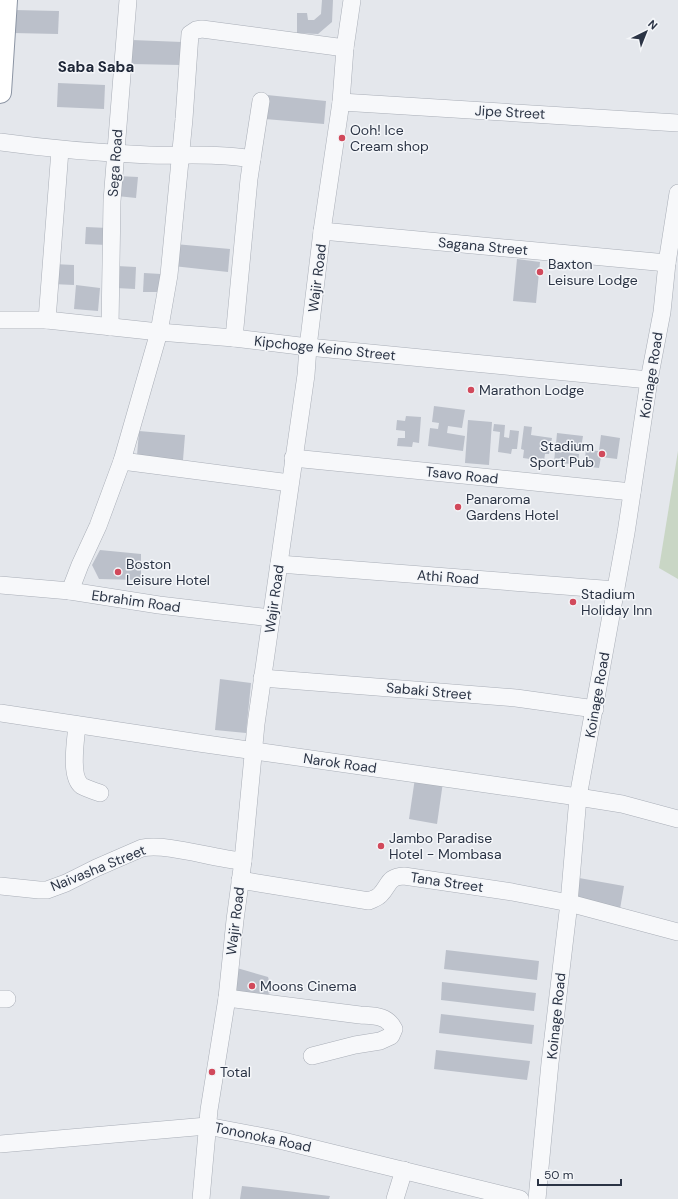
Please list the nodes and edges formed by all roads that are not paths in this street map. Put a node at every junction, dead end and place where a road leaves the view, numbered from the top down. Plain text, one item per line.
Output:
1 (6, 0) edge
2 (128, 0) edge
3 (352, 0) edge
4 (345, 48) junction
5 (0, 92) edge
6 (261, 101) dead end
7 (341, 102) junction
8 (678, 123) edge
9 (0, 142) edge
10 (60, 150) junction
11 (116, 154) junction
12 (180, 156) junction
13 (252, 159) junction
14 (678, 198) edge
15 (322, 231) junction
16 (667, 263) junction
17 (0, 320) edge
18 (47, 320) junction
19 (110, 327) junction
20 (160, 332) junction
21 (234, 338) junction
22 (308, 347) junction
23 (649, 380) junction
24 (294, 458) junction
25 (122, 461) junction
26 (290, 483) junction
27 (632, 492) junction
28 (279, 564) junction
29 (0, 585) edge
30 (616, 590) junction
31 (70, 592) junction
32 (271, 618) junction
33 (262, 678) junction
34 (595, 709) junction
35 (0, 713) edge
36 (77, 725) junction
37 (253, 750) junction
38 (100, 793) dead end
39 (578, 797) junction
40 (678, 819) edge
41 (243, 861) junction
42 (240, 880) junction
43 (0, 886) edge
44 (569, 903) junction
45 (678, 932) edge
46 (227, 998) junction
47 (312, 1056) dead end
48 (208, 1126) junction
49 (0, 1144) edge
50 (404, 1170) junction
51 (201, 1199) edge
52 (395, 1199) edge
53 (520, 1199) edge
54 (537, 1199) edge

1 - 5 highway
2 - 11 street, Sega Road
3 - 4 street, Wajir Road
4 - 7 street, Wajir Road
4 - 12 street
6 - 13 street
7 - 8 street, Jipe Street
7 - 15 street, Wajir Road
9 - 10 street
10 - 11 street
10 - 18 street
11 - 12 street
11 - 19 street, Sega Road
12 - 13 street
12 - 20 street
13 - 21 street
14 - 16 street, Koinage Road
15 - 16 street, Sagana Street
15 - 22 street, Wajir Road
16 - 23 street, Koinage Road
17 - 18 street, Kipchoge Keino Street
18 - 19 street, Kipchoge Keino Street
19 - 20 street, Kipchoge Keino Street
20 - 21 street, Kipchoge Keino Street
20 - 25 street
21 - 22 street, Kipchoge Keino Street
22 - 23 street, Kipchoge Keino Street
22 - 24 street, Wajir Road
23 - 27 street, Koinage Road
24 - 26 street, Wajir Road
24 - 27 street, Tsavo Road
25 - 26 street
25 - 31 street
26 - 28 street, Wajir Road
27 - 30 street, Koinage Road
28 - 30 street, Athi Road
28 - 32 street, Wajir Road
29 - 31 street, Ebrahim Road
30 - 34 street, Koinage Road
31 - 32 street, Ebrahim Road
32 - 33 street, Wajir Road
33 - 34 street, Sabaki Street
33 - 37 street, Wajir Road
34 - 39 street, Koinage Road
35 - 36 street, Narok Road
36 - 37 street, Narok Road
36 - 38 street
37 - 39 street, Narok Road
37 - 41 street, Wajir Road
39 - 40 street, Narok Road
39 - 44 street, Koinage Road
41 - 42 street, Wajir Road
41 - 43 street, Naivasha Street
42 - 44 street, Tana Street
42 - 46 street, Wajir Road
44 - 45 street, Tana Street
44 - 54 street, Koinage Road
46 - 47 street
46 - 48 street, Wajir Road
48 - 49 street, Tononoka Road
48 - 50 street, Tononoka Road
48 - 51 street, Wajir Road
50 - 52 street
50 - 53 street, Tononoka Road

